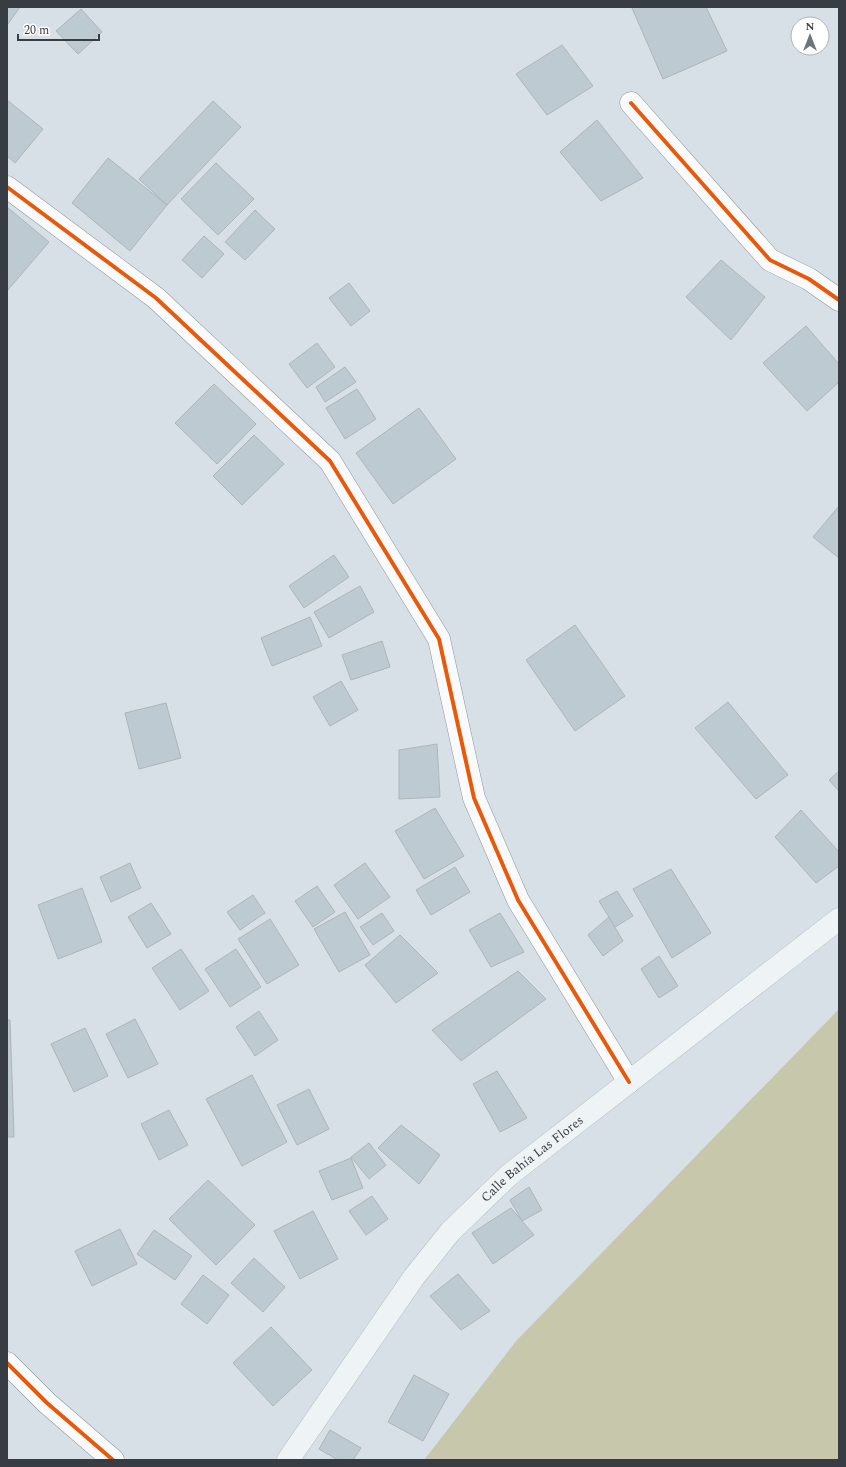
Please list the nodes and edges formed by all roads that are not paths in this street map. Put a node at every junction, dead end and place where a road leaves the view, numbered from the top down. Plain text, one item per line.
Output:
1 (631, 103) dead end
2 (7, 187) edge
3 (839, 300) edge
4 (839, 919) edge
5 (629, 1082) junction
6 (7, 1362) edge
7 (113, 1460) edge
8 (288, 1460) edge

1 - 3 street
2 - 5 street
4 - 5 main road, Calle Bahía Las Flores
5 - 8 main road, Calle Bahía Las Flores
6 - 7 street

